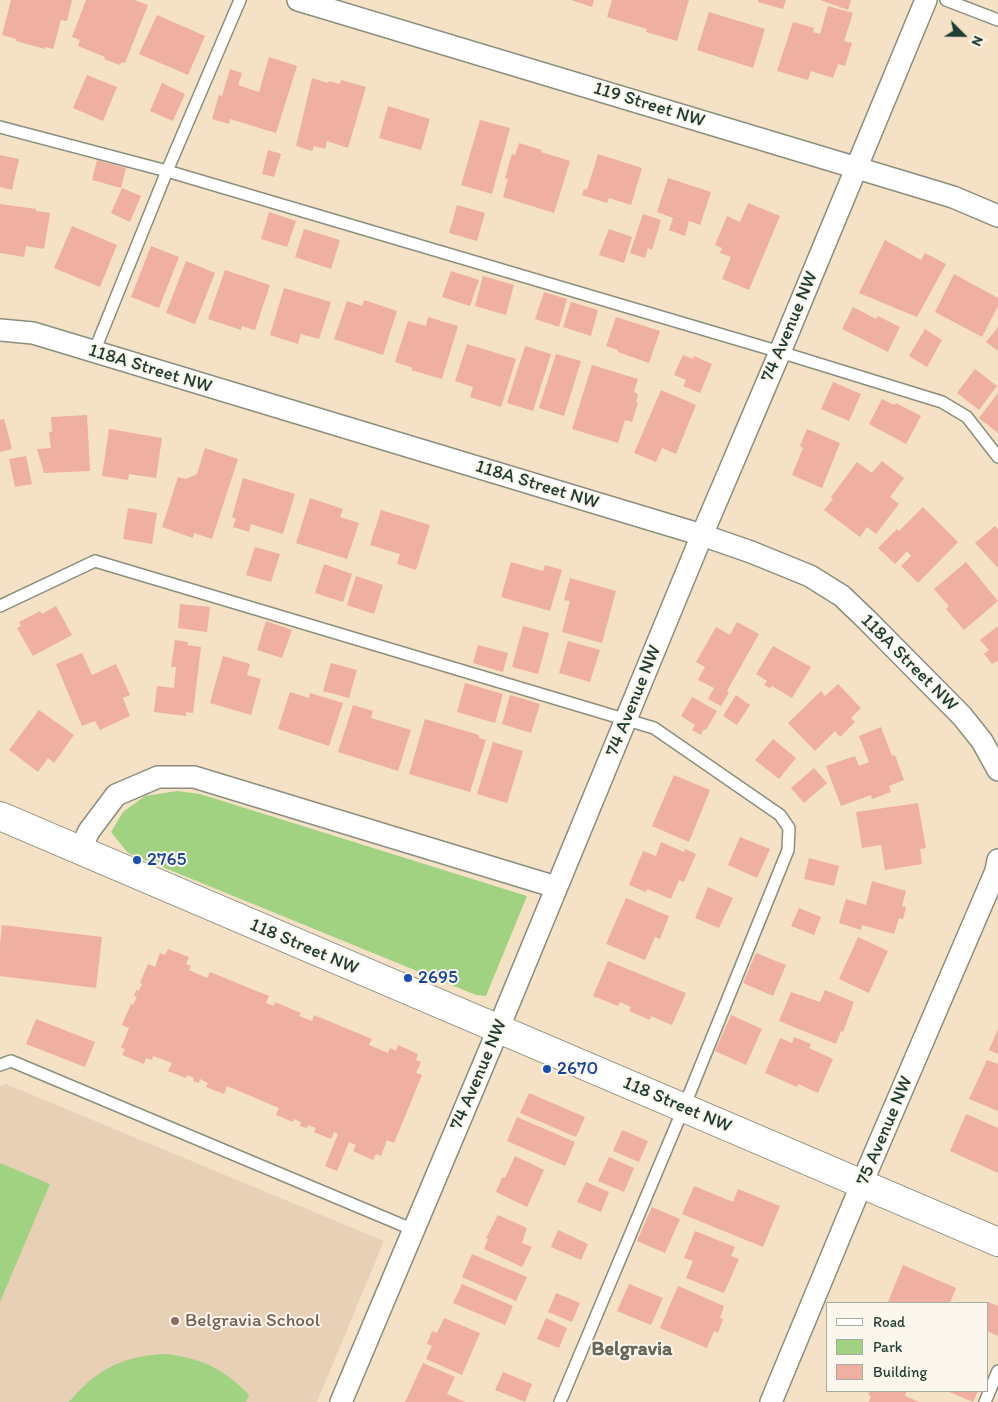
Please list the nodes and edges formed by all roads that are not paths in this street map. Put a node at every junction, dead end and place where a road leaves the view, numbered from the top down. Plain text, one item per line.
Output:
1 (240, 0) edge
2 (298, 0) edge
3 (926, 0) edge
4 (946, 0) edge
5 (998, 20) edge
6 (0, 127) edge
7 (857, 168) junction
8 (167, 171) junction
9 (998, 216) edge
10 (0, 330) edge
11 (94, 352) junction
12 (780, 352) junction
13 (998, 457) edge
14 (702, 535) junction
15 (0, 606) edge
16 (627, 719) junction
17 (998, 770) edge
18 (0, 816) edge
19 (0, 830) edge
20 (41, 833) junction
21 (80, 850) junction
22 (998, 860) edge
23 (556, 887) junction
24 (498, 1030) junction
25 (0, 1065) edge
26 (684, 1107) junction
27 (862, 1183) junction
28 (414, 1230) junction
29 (998, 1242) edge
30 (998, 1371) edge
31 (341, 1402) edge
32 (560, 1402) edge
33 (771, 1402) edge
34 (985, 1402) edge

1 - 8 lane
2 - 7 street, 119 Street NW
3 - 7 street, 74 Avenue NW
4 - 5 lane
6 - 8 lane
7 - 9 street, 119 Street NW
7 - 12 street, 74 Avenue NW
8 - 11 lane
8 - 12 lane
10 - 11 street, 118A Street NW
11 - 14 street, 118A Street NW
12 - 13 lane
12 - 14 street, 74 Avenue NW
14 - 16 street, 74 Avenue NW
14 - 17 street, 118A Street NW
15 - 16 lane
16 - 23 street, 74 Avenue NW
16 - 26 lane
18 - 20 street, 118 Street NW
19 - 20 street, 118 Street NW
20 - 21 street, 118 Street NW
21 - 23 street
21 - 24 street, 118 Street NW
22 - 27 street, 75 Avenue NW
23 - 24 street, 74 Avenue NW
24 - 26 street, 118 Street NW
24 - 28 street, 74 Avenue NW
25 - 28 lane
26 - 27 street, 118 Street NW
26 - 32 lane
27 - 29 street, 118 Street NW
27 - 33 street, 75 Avenue NW
28 - 31 street, 74 Avenue NW
30 - 34 lane

